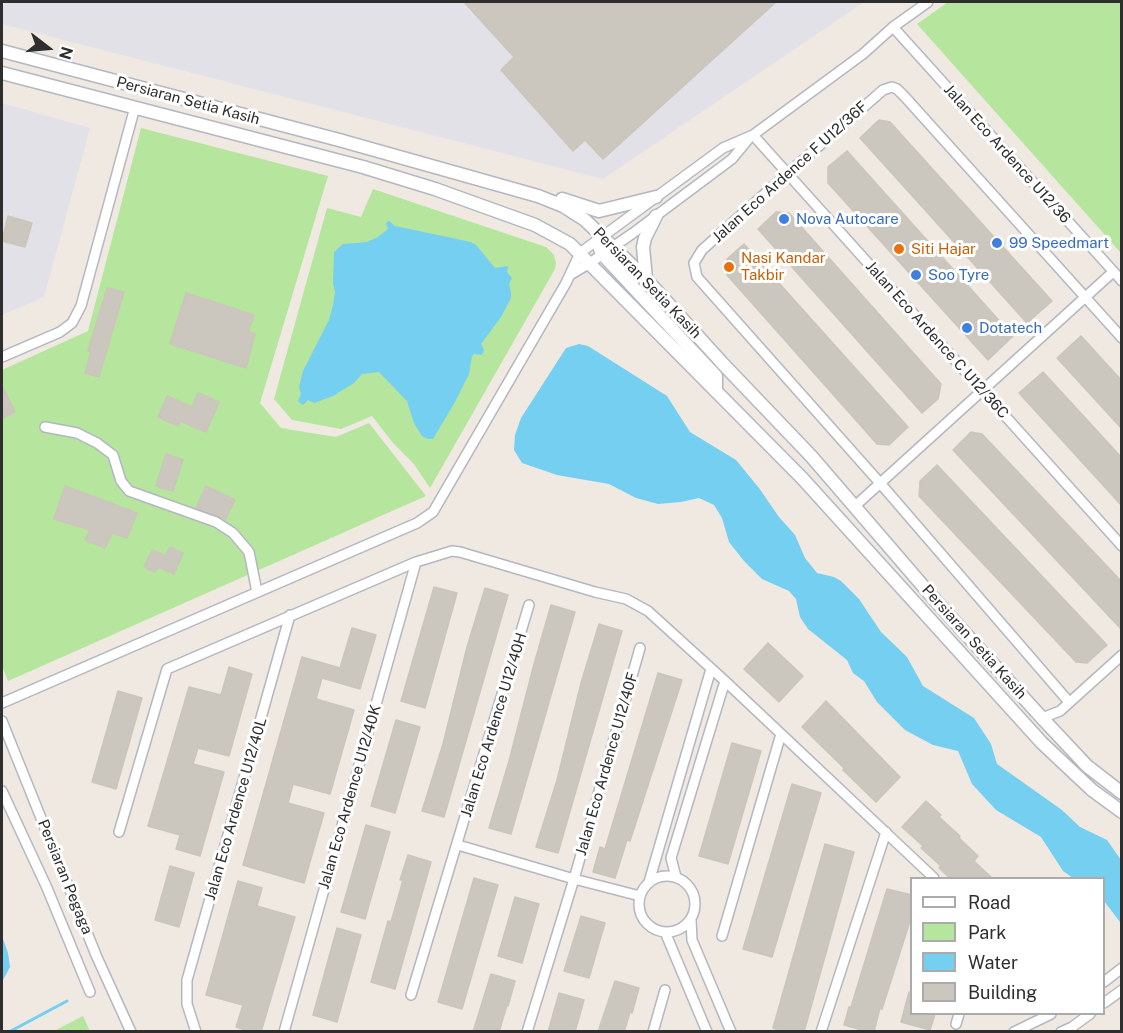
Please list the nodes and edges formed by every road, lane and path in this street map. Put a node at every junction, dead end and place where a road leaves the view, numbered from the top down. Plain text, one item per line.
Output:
1 (928, 2) edge
2 (893, 27) junction
3 (2, 51) edge
4 (2, 73) edge
5 (135, 107) junction
6 (753, 135) junction
7 (788, 173) junction
8 (656, 197) junction
9 (552, 201) junction
10 (656, 216) junction
11 (602, 237) junction
12 (607, 250) junction
13 (580, 253) junction
14 (591, 263) junction
15 (1113, 272) junction
16 (570, 274) junction
17 (646, 279) junction
18 (1122, 282) edge
19 (1084, 297) junction
20 (1122, 338) edge
21 (2, 357) edge
22 (716, 390) junction
23 (982, 390) junction
24 (45, 427) dead end
25 (880, 483) junction
26 (855, 506) junction
27 (1122, 546) edge
28 (416, 561) junction
29 (257, 592) junction
30 (530, 605) dead end
31 (290, 615) junction
32 (640, 648) dead end
33 (1122, 655) edge
34 (711, 669) junction
35 (725, 681) junction
36 (1069, 702) junction
37 (2, 703) edge
38 (1042, 718) junction
39 (2, 721) edge
40 (781, 734) junction
41 (2, 791) edge
42 (1122, 793) edge
43 (1122, 812) edge
44 (119, 832) dead end
45 (886, 832) junction
46 (458, 845) junction
47 (676, 877) junction
48 (932, 877) edge
49 (574, 879) junction
50 (649, 882) junction
51 (640, 896) junction
52 (690, 920) junction
53 (665, 932) junction
54 (722, 936) dead end
55 (1122, 968) edge
56 (1105, 981) edge
57 (665, 990) dead end
58 (1122, 990) edge
59 (90, 992) dead end
60 (411, 995) dead end
61 (1105, 1002) edge
62 (959, 1015) edge
63 (1049, 1015) edge
64 (1089, 1015) edge
65 (956, 1024) dead end
66 (131, 1032) edge
67 (196, 1032) edge
68 (284, 1032) edge
69 (526, 1032) edge
70 (653, 1032) edge
71 (706, 1032) edge
72 (731, 1032) edge
73 (821, 1032) edge
74 (1014, 1032) edge
75 (1061, 1032) edge

1 - 2 street
2 - 6 street
2 - 15 street, Jalan Eco Ardence U12/36
3 - 9 street, Persiaran Setia Kasih
4 - 5 street, Persiaran Setia Kasih
5 - 13 street, Persiaran Setia Kasih
5 - 21 street
6 - 7 street, Jalan Eco Ardence C U12/36C
6 - 8 street
6 - 10 street
7 - 19 street, Jalan Eco Ardence F U12/36F
7 - 23 street, Jalan Eco Ardence C U12/36C
7 - 25 street, Jalan Eco Ardence F U12/36F
8 - 9 street
8 - 11 street
9 - 11 street, Persiaran Setia Kasih
10 - 12 street
10 - 17 street
11 - 12 street
11 - 13 street
12 - 14 street
12 - 17 street, Persiaran Setia Kasih
12 - 22 street
13 - 14 street, Persiaran Setia Kasih
13 - 16 street
14 - 16 street
14 - 22 street, Persiaran Setia Kasih
15 - 18 street, Jalan Eco Ardence U12/36
15 - 19 street
16 - 29 street
17 - 26 street, Persiaran Setia Kasih
19 - 20 street
19 - 23 street
22 - 43 street, Persiaran Setia Kasih
23 - 25 street
23 - 27 street, Jalan Eco Ardence C U12/36C
24 - 29 street
25 - 26 street
25 - 36 street
26 - 38 street, Persiaran Setia Kasih
28 - 31 street
28 - 34 street
28 - 68 street, Jalan Eco Ardence U12/40K
29 - 37 street
30 - 46 street, Jalan Eco Ardence U12/40H
31 - 44 street
31 - 67 street, Jalan Eco Ardence U12/40L
32 - 49 street, Jalan Eco Ardence U12/40F
33 - 36 street
34 - 35 street
34 - 50 street
35 - 40 street
35 - 47 street
36 - 38 street
38 - 42 street, Persiaran Setia Kasih
39 - 66 street, Persiaran Pegaga
40 - 45 street
40 - 54 street
41 - 59 street, Persiaran Pegaga
45 - 48 street
45 - 73 street
46 - 49 street
46 - 60 street, Jalan Eco Ardence U12/40H
47 - 50 street
47 - 52 street
49 - 51 street
49 - 69 street, Jalan Eco Ardence U12/40F
50 - 51 street
51 - 53 street
52 - 53 street
52 - 72 street
53 - 71 street
55 - 56 street
57 - 70 street
58 - 61 street
62 - 65 street
63 - 74 street
64 - 75 street

